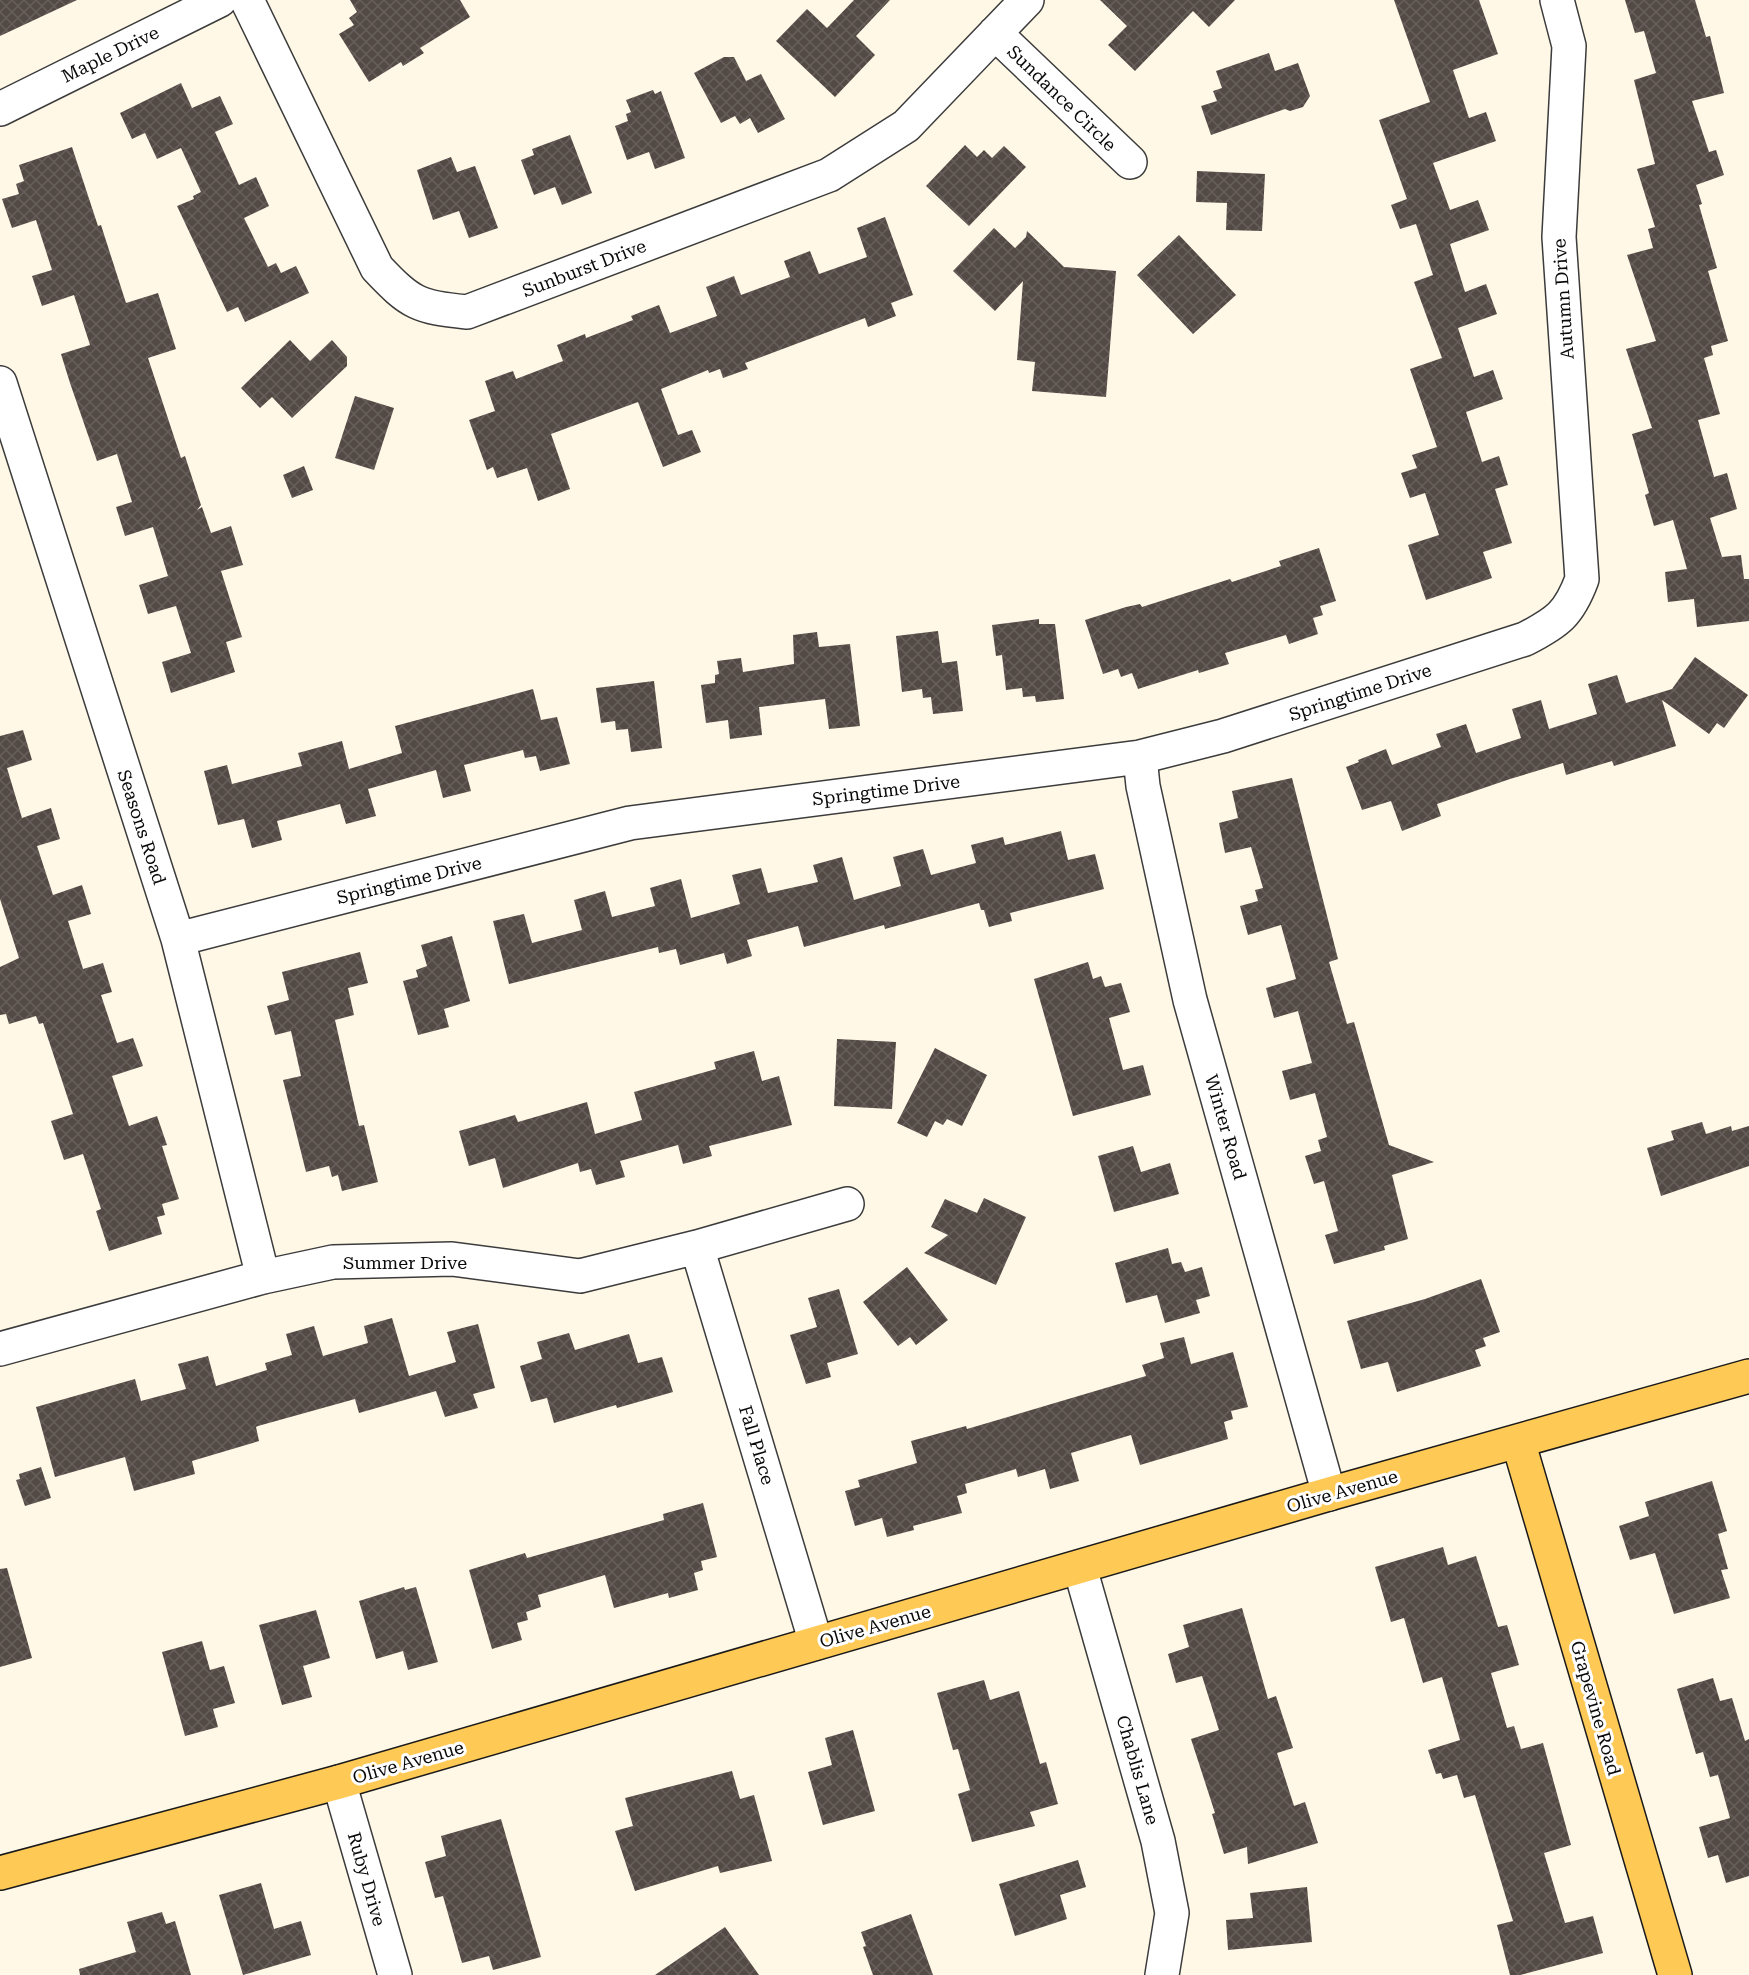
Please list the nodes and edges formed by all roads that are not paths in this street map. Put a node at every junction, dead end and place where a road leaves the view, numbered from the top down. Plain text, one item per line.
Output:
1 (220, 0) edge
2 (247, 0) edge
3 (1027, 0) edge
4 (1557, 0) edge
5 (995, 33) junction
6 (0, 109) edge
7 (1130, 162) dead end
8 (0, 383) edge
9 (1575, 598) joint
10 (1140, 756) junction
11 (178, 939) junction
12 (847, 1204) dead end
13 (697, 1247) junction
14 (262, 1277) junction
15 (0, 1349) edge
16 (1749, 1376) edge
17 (1518, 1441) junction
18 (1329, 1494) junction
19 (1080, 1568) junction
20 (816, 1643) junction
21 (339, 1782) junction
22 (0, 1873) edge
23 (395, 1975) edge
24 (1162, 1975) edge
25 (1675, 1975) edge

1 - 6 street, Maple Drive
2 - 5 street, Sunburst Drive
3 - 5 street, Sunburst Drive
4 - 9 street, Autumn Drive
5 - 7 street, Sundance Circle
8 - 11 street, Seasons Road
9 - 10 street, Springtime Drive
10 - 11 street, Springtime Drive
10 - 18 street, Winter Road
11 - 14 street, Seasons Road
12 - 13 street, Summer Drive
13 - 14 street, Summer Drive
13 - 20 street, Fall Place
14 - 15 street, Summer Drive
16 - 17 main road, Olive Avenue
17 - 18 main road, Olive Avenue
17 - 25 main road, Grapevine Road
18 - 19 main road, Olive Avenue
19 - 20 main road, Olive Avenue
19 - 24 street, Chablis Lane
20 - 21 main road, Olive Avenue
21 - 22 main road, Olive Avenue
21 - 23 street, Ruby Drive

